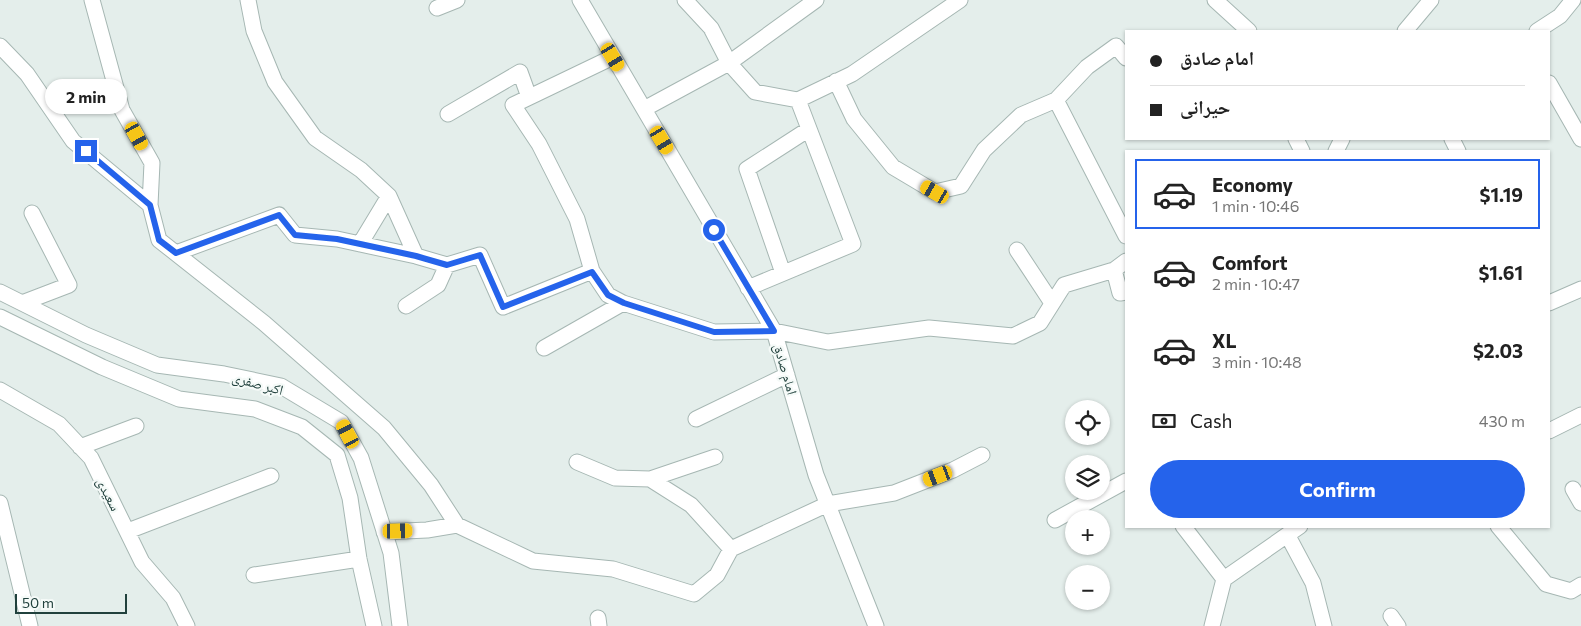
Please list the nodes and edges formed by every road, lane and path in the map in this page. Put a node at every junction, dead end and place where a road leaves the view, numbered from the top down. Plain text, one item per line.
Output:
1 (92, 0) edge
2 (248, 0) edge
3 (458, 0) edge
4 (580, 0) edge
5 (685, 0) edge
6 (960, 0) edge
7 (1215, 0) edge
8 (1431, 0) edge
9 (1573, 0) edge
10 (814, 1) edge
11 (437, 8) dead end
12 (1248, 30) edge
13 (1406, 30) edge
14 (1539, 30) edge
15 (0, 46) edge
16 (613, 57) junction
17 (1125, 57) edge
18 (729, 63) junction
19 (836, 81) junction
20 (1550, 85) edge
21 (529, 98) junction
22 (798, 100) junction
23 (1056, 100) junction
24 (644, 109) junction
25 (448, 114) dead end
26 (809, 129) junction
27 (1581, 139) edge
28 (389, 196) junction
29 (150, 205) junction
30 (32, 213) dead end
31 (1122, 215) edge
32 (1125, 231) edge
33 (360, 244) junction
34 (1017, 250) dead end
35 (176, 253) junction
36 (416, 256) junction
37 (447, 265) junction
38 (1120, 265) edge
39 (592, 272) junction
40 (782, 273) junction
41 (748, 288) junction
42 (1581, 289) edge
43 (0, 292) edge
44 (1125, 292) edge
45 (22, 303) junction
46 (624, 303) junction
47 (1052, 303) junction
48 (1550, 304) edge
49 (406, 306) dead end
50 (0, 318) edge
51 (774, 331) junction
52 (544, 348) dead end
53 (788, 375) junction
54 (0, 390) edge
55 (1581, 415) edge
56 (696, 419) dead end
57 (136, 426) dead end
58 (1550, 430) edge
59 (80, 447) junction
60 (982, 455) dead end
61 (715, 457) dead end
62 (577, 462) dead end
63 (271, 476) dead end
64 (650, 479) junction
65 (1125, 482) edge
66 (1573, 489) dead end
67 (0, 503) edge
68 (1581, 503) edge
69 (828, 504) junction
70 (1055, 520) dead end
71 (457, 525) junction
72 (1185, 528) edge
73 (1500, 528) edge
74 (128, 531) junction
75 (1294, 531) edge
76 (384, 532) junction
77 (731, 549) junction
78 (360, 559) junction
79 (254, 575) dead end
80 (1224, 579) junction
81 (1581, 586) edge
82 (30, 626) edge
83 (187, 626) edge
84 (374, 626) edge
85 (400, 626) edge
86 (876, 626) edge
87 (1212, 626) edge
88 (1324, 626) edge

1 - 29 street
2 - 28 street
3 - 11 street
4 - 16 street, امام صادق
5 - 18 street
6 - 19 street
7 - 12 street
8 - 13 street
9 - 14 street
10 - 18 street
15 - 29 street
16 - 21 street
16 - 24 street, امام صادق
17 - 23 street
18 - 22 street
18 - 24 street
19 - 22 street
19 - 23 street
20 - 27 street
21 - 25 street
21 - 39 street
22 - 26 street
23 - 31 street
24 - 41 street, امام صادق
26 - 40 street
26 - 40 street
28 - 33 street
28 - 36 street
29 - 35 street
30 - 45 street
31 - 32 street
33 - 35 street
33 - 36 street
34 - 47 street
35 - 71 street
36 - 37 street
37 - 39 street
37 - 49 street
38 - 44 street
38 - 47 street
39 - 46 street
40 - 41 street
41 - 51 street, امام صادق
42 - 48 street
43 - 45 street, اکبر صفری
45 - 76 street, اکبر صفری
46 - 51 street
46 - 52 street
47 - 51 street
50 - 78 street, اکبر صفری
51 - 53 street, امام صادق
53 - 56 street
53 - 69 street, امام صادق
54 - 59 street, سعیدی
55 - 58 street
57 - 59 street
59 - 74 street, سعیدی
60 - 69 street
61 - 64 street
62 - 64 street
63 - 74 street
64 - 77 street
65 - 70 street
66 - 68 street
67 - 82 street
69 - 77 street
69 - 86 street, امام صادق
71 - 76 street
71 - 77 street
72 - 80 street
73 - 81 street
74 - 83 street, سعیدی
75 - 80 street
75 - 88 street
76 - 85 street, اکبر صفری
78 - 79 street
78 - 84 street, اکبر صفری
80 - 87 street

